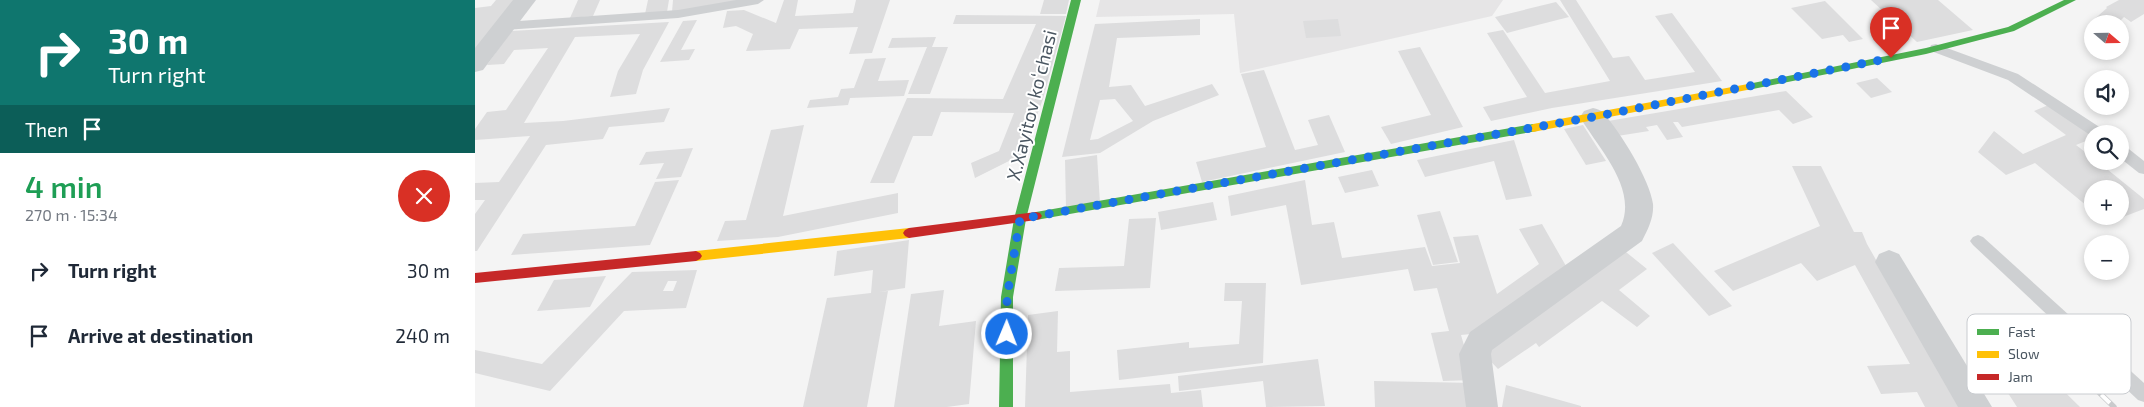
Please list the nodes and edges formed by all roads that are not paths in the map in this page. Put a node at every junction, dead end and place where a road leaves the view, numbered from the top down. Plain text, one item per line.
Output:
1 (525, 0) edge
2 (758, 0) edge
3 (1076, 0) edge
4 (2071, 0) edge
5 (505, 26) junction
6 (1937, 48) junction
7 (475, 64) edge
8 (1593, 117) junction
9 (2085, 125) edge
10 (2129, 157) edge
11 (2144, 169) edge
12 (1020, 219) junction
13 (1978, 241) dead end
14 (1889, 262) dead end
15 (475, 278) edge
16 (2057, 314) edge
17 (2131, 382) edge
18 (1967, 392) edge
19 (1968, 394) edge
20 (2144, 394) edge
21 (1006, 407) edge
22 (1482, 407) edge
23 (1976, 407) edge

1 - 5 street
2 - 5 lane
3 - 12 street, X.Xayitov koʻchasi
4 - 6 street
5 - 7 street
6 - 8 street
6 - 9 lane
8 - 12 street
8 - 22 street
10 - 11 lane
12 - 15 street
12 - 21 street, X.Xayitov koʻchasi
13 - 16 lane
14 - 18 street
17 - 20 lane
19 - 23 street

